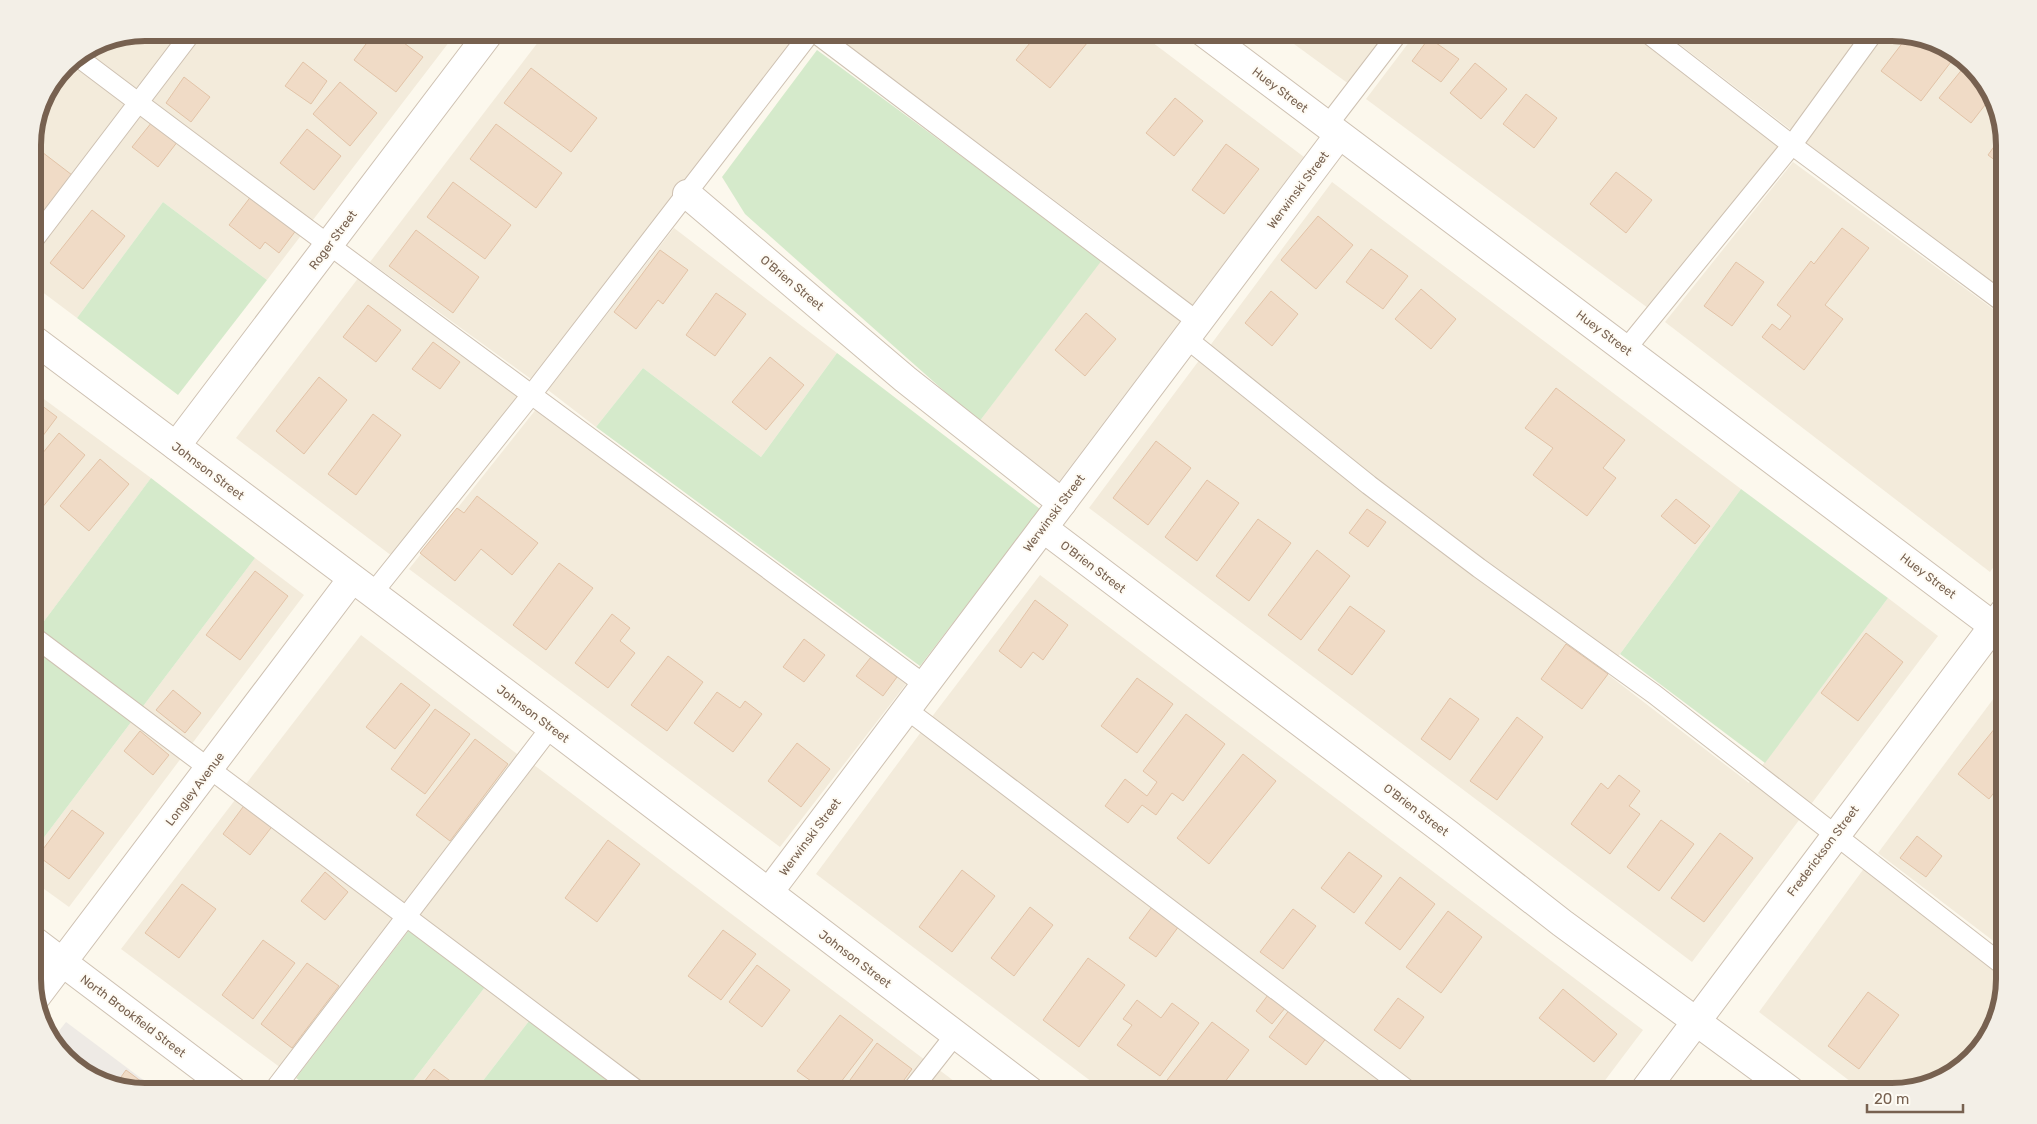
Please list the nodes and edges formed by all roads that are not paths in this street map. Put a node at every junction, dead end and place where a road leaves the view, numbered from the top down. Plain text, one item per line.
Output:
1 (185, 41) edge
2 (483, 41) edge
3 (805, 41) edge
4 (823, 41) edge
5 (1215, 41) edge
6 (1393, 41) edge
7 (1658, 41) edge
8 (1867, 41) edge
9 (84, 62) edge
10 (138, 103) junction
11 (1333, 130) junction
12 (1792, 145) junction
13 (687, 194) junction
14 (41, 230) edge
15 (329, 246) junction
16 (1996, 297) edge
17 (1192, 330) junction
18 (41, 345) edge
19 (1626, 349) junction
20 (532, 394) junction
21 (176, 446) junction
22 (1062, 503) junction
23 (1042, 528) junction
24 (362, 586) junction
25 (1996, 620) edge
26 (1996, 630) edge
27 (41, 642) edge
28 (925, 685) junction
29 (906, 709) junction
30 (551, 727) junction
31 (209, 770) junction
32 (1835, 836) junction
33 (769, 892) junction
34 (407, 918) junction
35 (41, 946) edge
36 (1996, 960) edge
37 (63, 963) junction
38 (42, 990) edge
39 (1696, 1022) junction
40 (955, 1035) junction
41 (221, 1083) edge
42 (280, 1083) edge
43 (626, 1083) edge
44 (918, 1083) edge
45 (1018, 1083) edge
46 (1397, 1083) edge
47 (1651, 1083) edge
48 (1779, 1083) edge

1 - 10 lane
2 - 15 street, Roger Street
3 - 13 lane
4 - 17 lane
5 - 11 street, Huey Street
6 - 11 lane
7 - 12 lane
8 - 12 lane
9 - 10 lane
10 - 14 lane
10 - 15 lane
11 - 17 street, Werwinski Street
11 - 19 street, Huey Street
12 - 16 lane
12 - 19 lane
13 - 20 lane
13 - 22 street, O'Brien Street
15 - 20 lane
15 - 21 street, Roger Street
17 - 22 street, Werwinski Street
17 - 32 lane
18 - 21 street, Johnson Street
19 - 25 street, Huey Street
20 - 24 lane
20 - 28 lane
21 - 24 street, Johnson Street
22 - 23 street, Werwinski Street
23 - 28 street, Werwinski Street
23 - 39 street, O'Brien Street
24 - 30 street, Johnson Street
24 - 31 street, Longley Avenue
26 - 32 street, Frederickson Street
27 - 31 lane
28 - 29 street, Werwinski Street
29 - 33 street, Werwinski Street
29 - 46 lane
30 - 33 street, Johnson Street
30 - 34 lane
31 - 34 lane
31 - 37 street, Longley Avenue
32 - 36 lane
32 - 39 street, Frederickson Street
33 - 40 street, Johnson Street
34 - 42 lane
34 - 43 lane
35 - 37 street, North Brookfield Street
37 - 38 street, Longley Avenue
37 - 41 street, North Brookfield Street
39 - 47 street, Frederickson Street
39 - 48 street, O'Brien Street
40 - 44 lane
40 - 45 street, Johnson Street

